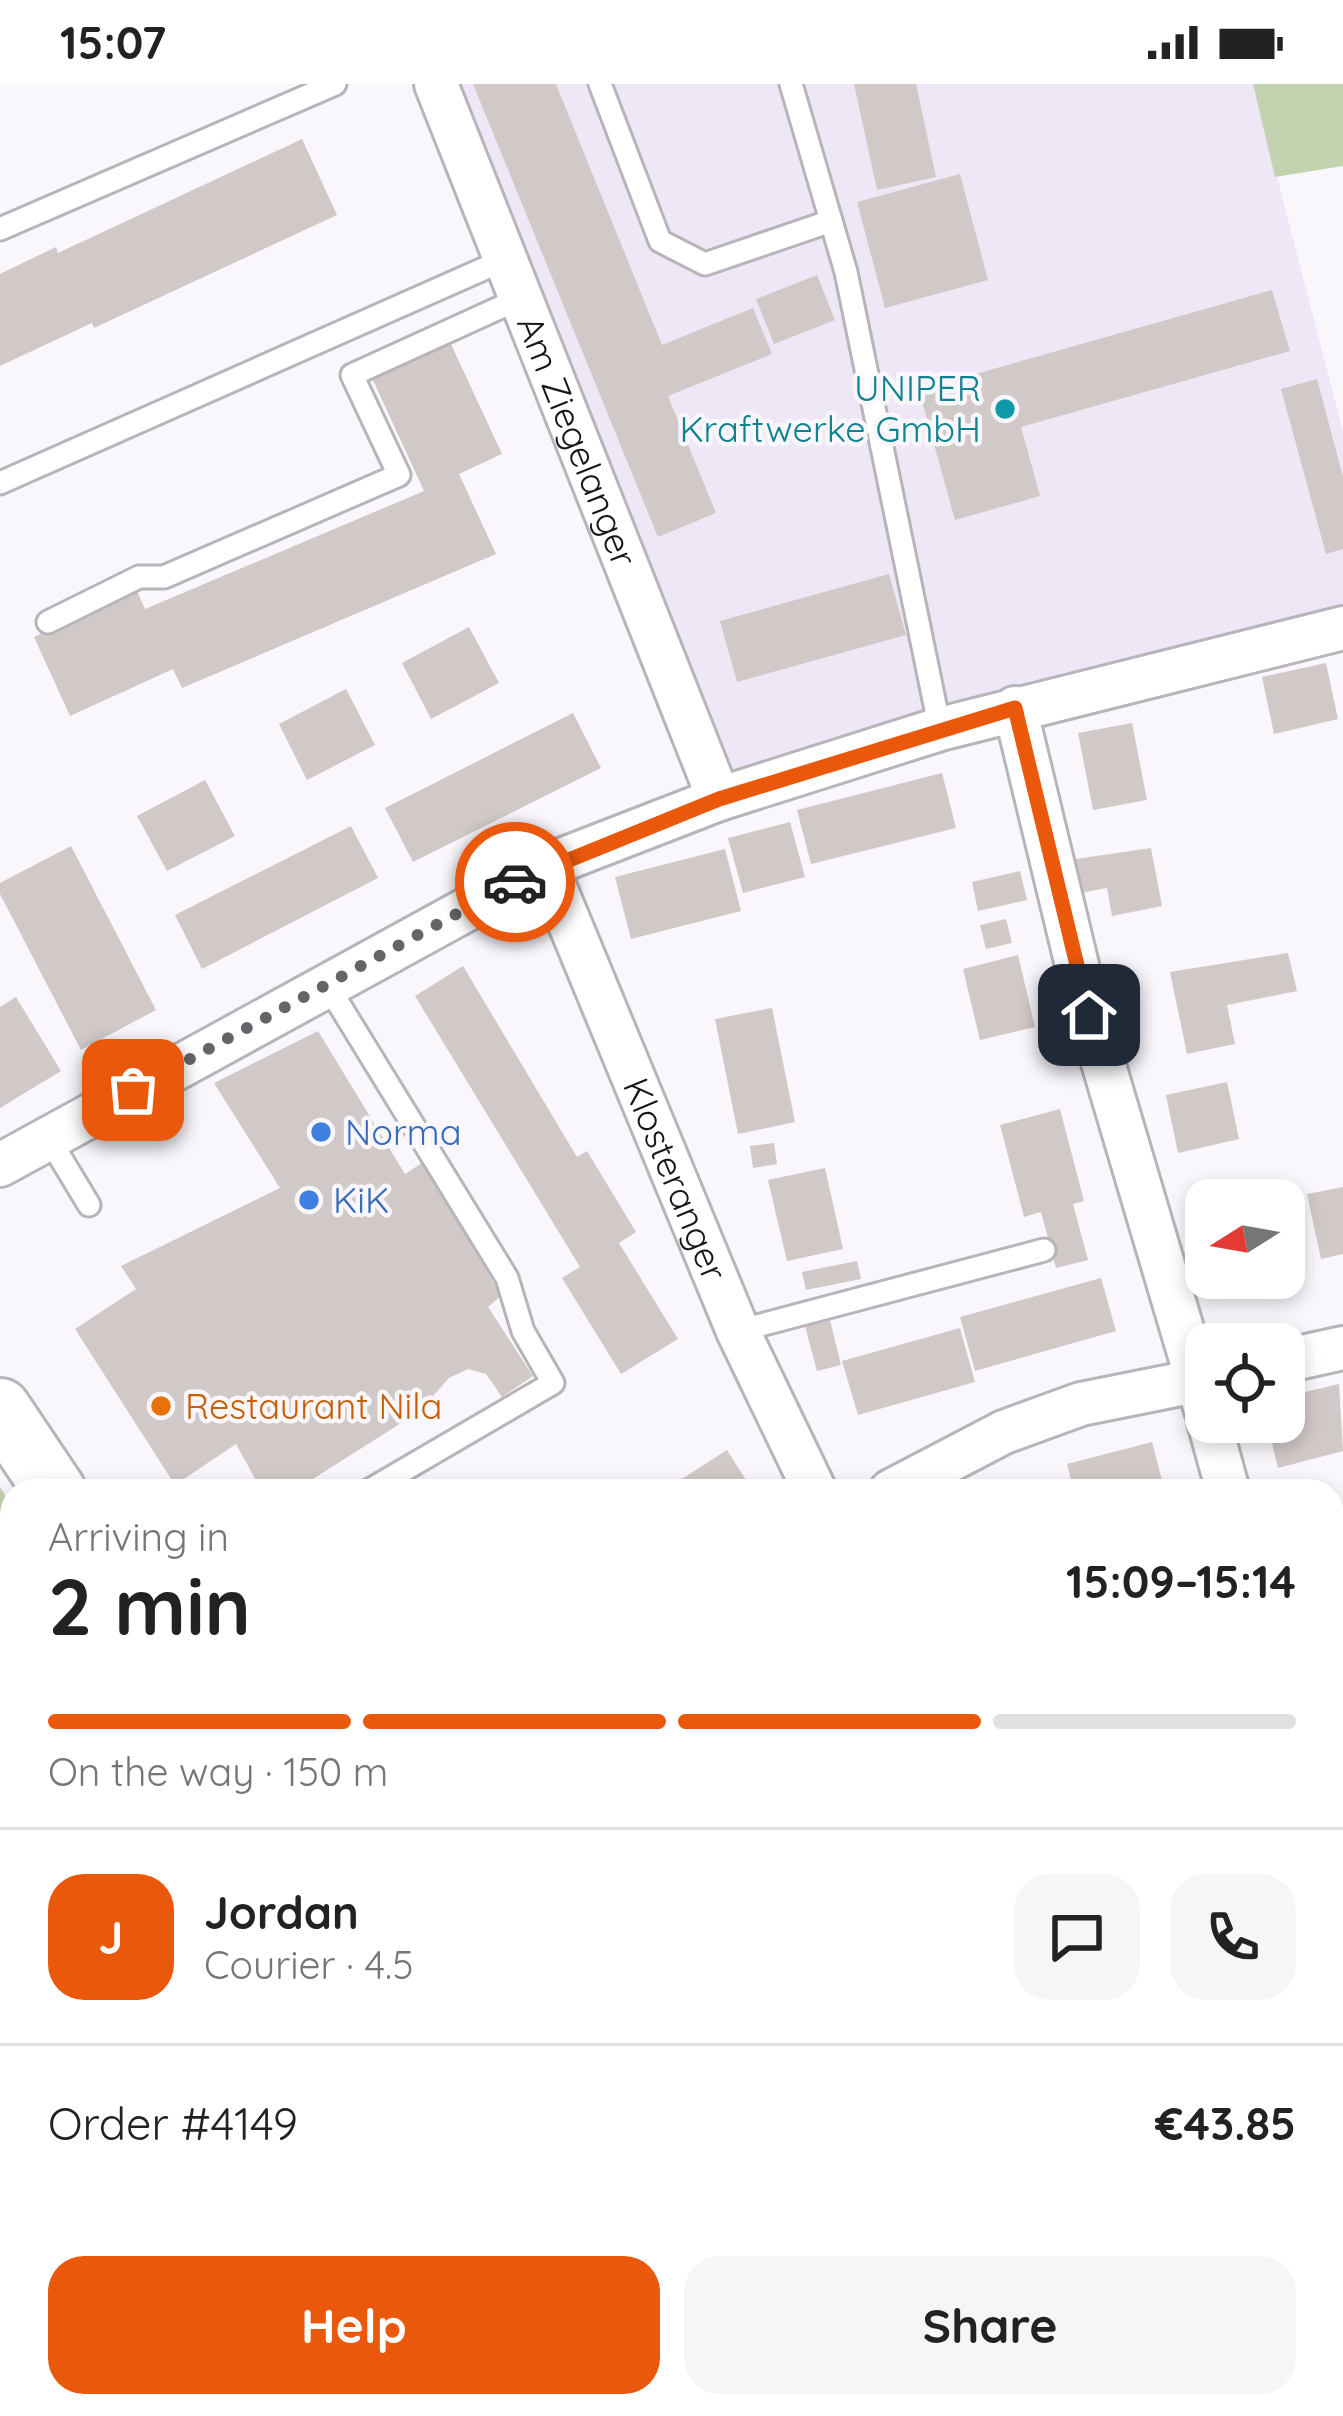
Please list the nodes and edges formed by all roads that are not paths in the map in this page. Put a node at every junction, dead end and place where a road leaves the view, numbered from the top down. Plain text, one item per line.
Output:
1 (335, 84) edge
2 (436, 84) edge
3 (600, 84) edge
4 (791, 84) edge
5 (831, 221) junction
6 (0, 229) edge
7 (506, 259) junction
8 (521, 298) junction
9 (0, 483) edge
10 (48, 622) dead end
11 (1343, 628) edge
12 (1015, 708) junction
13 (940, 728) junction
14 (719, 799) junction
15 (546, 866) junction
16 (326, 983) junction
17 (48, 1137) junction
18 (0, 1165) edge
19 (89, 1205) dead end
20 (1044, 1250) dead end
21 (738, 1331) junction
22 (1185, 1331) edge
23 (1343, 1348) edge
24 (1305, 1356) edge
25 (1185, 1392) edge
26 (0, 1409) edge
27 (1215, 1443) edge
28 (48, 1479) edge
29 (389, 1479) edge
30 (809, 1479) edge
31 (914, 1479) edge
32 (1225, 1479) edge

1 - 6 lane
2 - 7 street, Am Ziegelanger
3 - 5 lane
4 - 5 lane
5 - 13 lane
7 - 8 street, Am Ziegelanger
7 - 9 lane
8 - 10 lane
8 - 14 street, Am Ziegelanger
11 - 12 street
12 - 13 street
12 - 22 street
13 - 14 street
14 - 15 street
15 - 16 street
15 - 21 street, Klosteranger
16 - 17 street
16 - 29 lane
17 - 18 street
17 - 19 lane
20 - 21 lane
21 - 30 street, Klosteranger
23 - 24 street
25 - 31 street
26 - 28 main road
27 - 32 street

